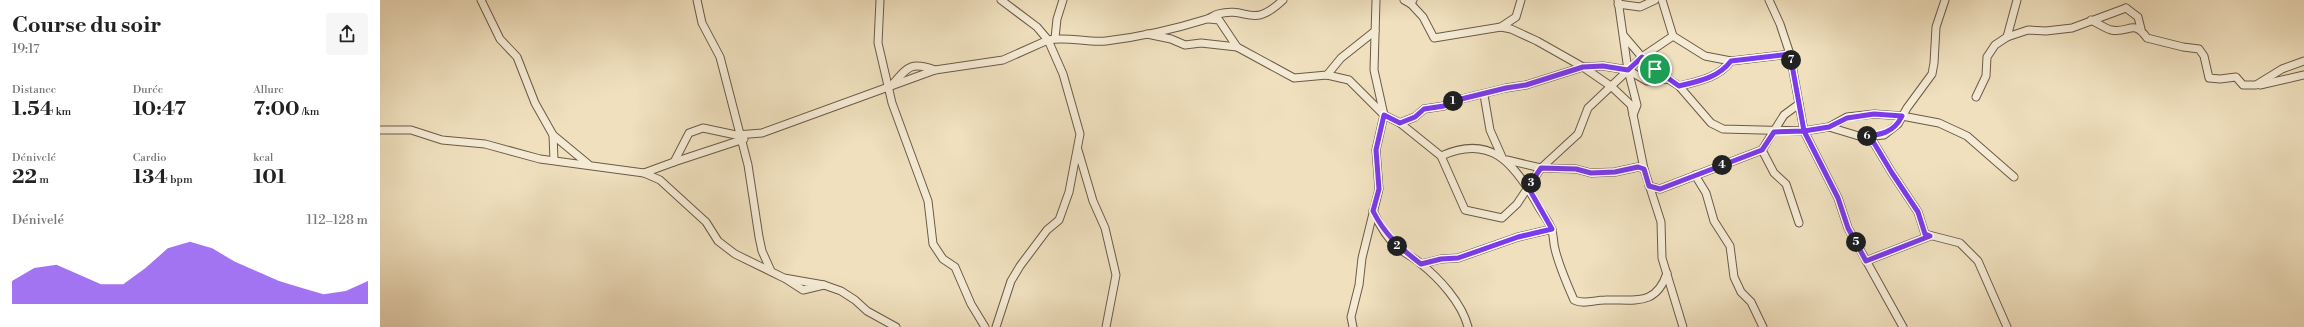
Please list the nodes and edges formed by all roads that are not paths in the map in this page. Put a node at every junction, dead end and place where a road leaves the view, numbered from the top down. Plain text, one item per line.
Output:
1 (481, 0) edge
2 (697, 0) edge
3 (880, 0) edge
4 (1001, 0) edge
5 (1063, 0) edge
6 (1283, 0) edge
7 (1376, 0) edge
8 (1404, 0) edge
9 (1521, 0) edge
10 (1655, 0) edge
11 (1662, 0) edge
12 (1770, 0) edge
13 (1945, 0) edge
14 (2017, 0) edge
15 (1412, 2) edge
16 (1618, 2) edge
17 (2126, 4) edge
18 (1208, 19) junction
19 (2092, 20) junction
20 (1501, 28) junction
21 (2141, 29) junction
22 (1375, 31) junction
23 (1145, 33) junction
24 (1624, 35) junction
25 (1673, 36) junction
26 (2007, 37) junction
27 (1052, 39) junction
28 (1237, 47) junction
29 (1790, 54) junction
30 (1642, 57) junction
31 (1731, 61) junction
32 (2304, 61) edge
33 (1583, 67) junction
34 (935, 70) junction
35 (1628, 70) junction
36 (1327, 75) junction
37 (2304, 75) edge
38 (1668, 79) junction
39 (1679, 86) junction
40 (2256, 86) junction
41 (1612, 87) junction
42 (890, 88) junction
43 (1484, 95) junction
44 (1976, 97) dead end
45 (1799, 104) junction
46 (1384, 115) junction
47 (1633, 115) junction
48 (1902, 116) junction
49 (1400, 123) junction
50 (1829, 127) junction
51 (380, 130) edge
52 (1804, 131) junction
53 (1774, 132) junction
54 (553, 135) junction
55 (1862, 137) junction
56 (740, 138) junction
57 (1077, 147) junction
58 (1762, 150) junction
59 (1441, 156) junction
60 (1504, 159) junction
61 (554, 160) junction
62 (674, 162) junction
63 (590, 165) junction
64 (1541, 168) junction
65 (1644, 169) junction
66 (644, 173) junction
67 (1695, 175) junction
68 (2014, 177) dead end
69 (1649, 186) junction
70 (1528, 187) junction
71 (1373, 211) junction
72 (1799, 223) dead end
73 (1552, 229) junction
74 (1930, 236) junction
75 (1866, 261) junction
76 (1421, 264) junction
77 (772, 271) junction
78 (1667, 273) junction
79 (1758, 316) junction
80 (896, 327) edge
81 (985, 327) edge
82 (996, 327) edge
83 (1106, 327) edge
84 (1353, 327) edge
85 (1468, 327) edge
86 (1683, 327) edge
87 (1757, 327) edge
88 (1763, 327) edge
89 (1903, 327) edge
90 (2007, 327) edge

1 - 54 street
2 - 56 street
3 - 42 street
4 - 27 street
5 - 27 street
6 - 18 street
7 - 22 street
8 - 15 street
9 - 20 street
10 - 16 street
11 - 25 street
12 - 29 street
13 - 48 street
14 - 26 street
15 - 20 street
16 - 24 street
17 - 19 street
17 - 21 street
18 - 23 street
18 - 28 street
19 - 21 street
19 - 26 street
20 - 33 street
21 - 40 street
22 - 36 street
22 - 46 street
23 - 27 street
23 - 28 street
24 - 30 street
24 - 35 street
25 - 30 street
25 - 31 street
26 - 44 street
27 - 34 street
27 - 57 street
28 - 36 street
29 - 31 street
29 - 45 street
30 - 35 street
30 - 38 street
31 - 39 street
32 - 40 street
33 - 35 street
33 - 41 street
33 - 43 street
34 - 42 street
34 - 42 street
35 - 38 street
35 - 41 street
35 - 47 street
36 - 46 street
37 - 40 street
38 - 39 street
39 - 53 street
41 - 47 street
41 - 64 street
42 - 56 street
42 - 81 street
43 - 49 street
43 - 60 street
45 - 52 street
45 - 53 street
46 - 49 street
46 - 71 street
47 - 65 street
48 - 50 street
48 - 55 street
48 - 68 street
49 - 59 street
50 - 52 street
50 - 55 street
51 - 61 street
52 - 53 street
52 - 75 street
53 - 58 street
54 - 61 street
54 - 63 street
55 - 74 street
56 - 62 street
56 - 62 street
56 - 77 street
57 - 82 street
57 - 83 street
58 - 67 street
58 - 72 street
59 - 60 street
59 - 70 street
60 - 64 street
60 - 70 street
61 - 63 street
62 - 66 street
63 - 66 street
64 - 65 street
64 - 70 street
65 - 69 street
66 - 77 street
67 - 69 street
67 - 79 street
69 - 78 street
70 - 73 street
71 - 76 street
71 - 84 street
73 - 76 street
73 - 78 street
74 - 75 street
74 - 90 street
75 - 89 street
76 - 85 street
77 - 80 street
78 - 86 street
79 - 87 street
79 - 88 street

